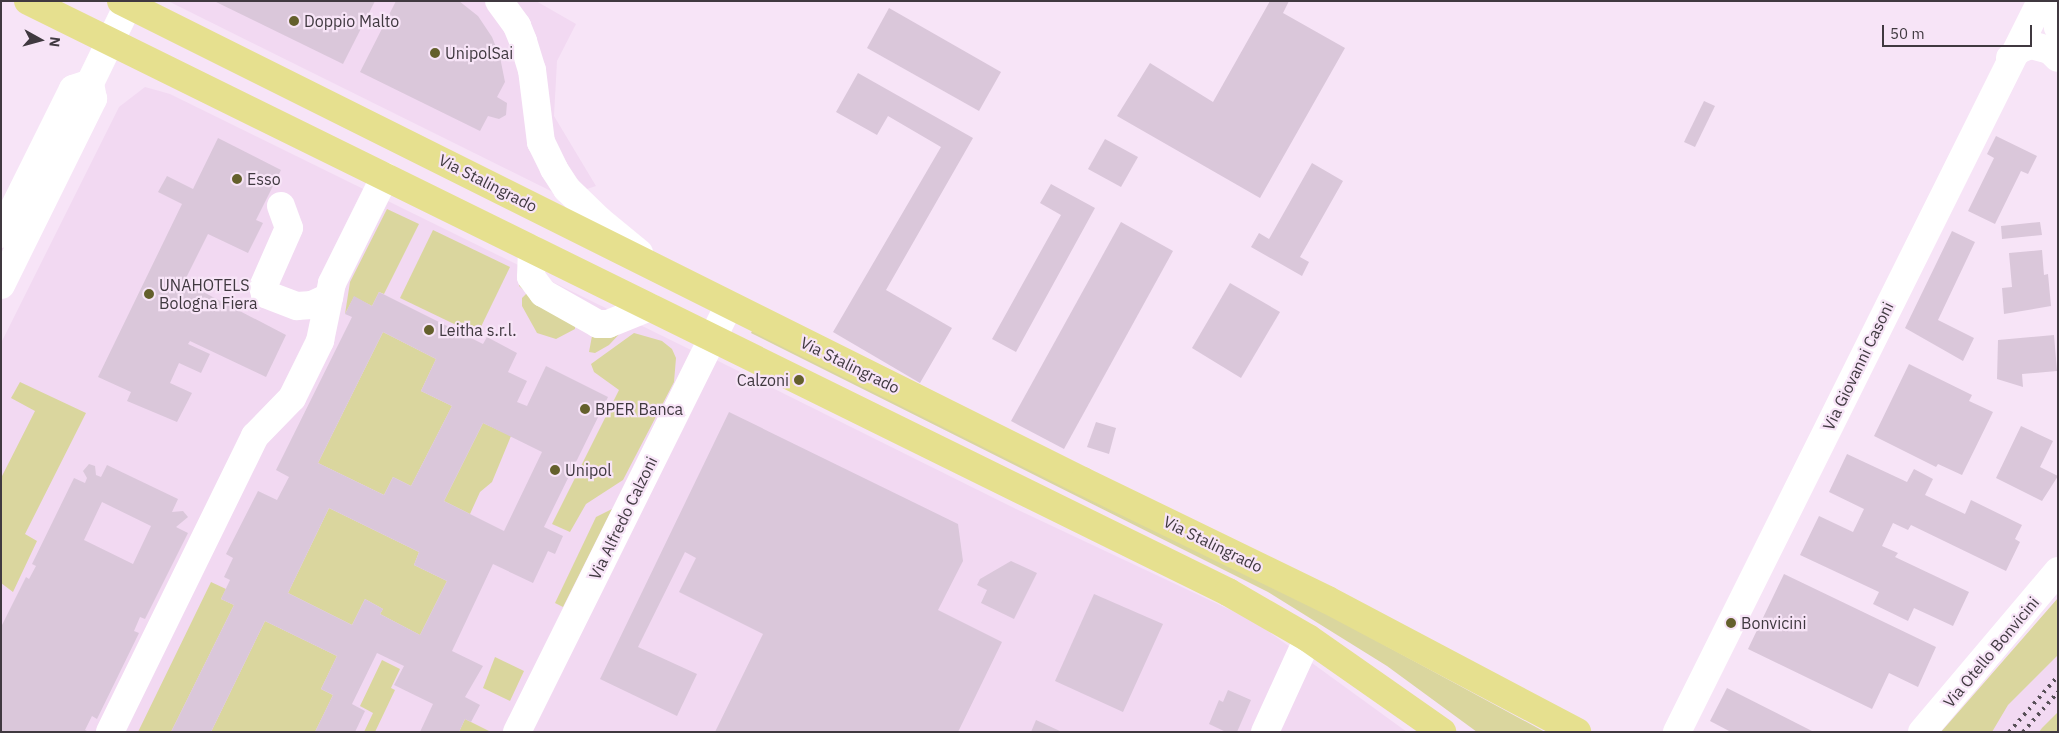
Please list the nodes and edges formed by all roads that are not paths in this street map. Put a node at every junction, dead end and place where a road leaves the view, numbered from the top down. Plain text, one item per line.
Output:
1 (28, 1) edge
2 (499, 1) edge
3 (2041, 1) edge
4 (2056, 1) edge
5 (126, 2) edge
6 (2058, 27) edge
7 (110, 41) junction
8 (2010, 58) junction
9 (2058, 58) edge
10 (90, 83) junction
11 (385, 176) junction
12 (281, 206) dead end
13 (1, 234) edge
14 (532, 249) junction
15 (658, 268) junction
16 (1, 284) edge
17 (329, 298) junction
18 (729, 305) junction
19 (650, 306) junction
20 (712, 337) junction
21 (2058, 571) edge
22 (1308, 638) junction
23 (110, 732) edge
24 (517, 732) edge
25 (1265, 732) edge
26 (1442, 732) edge
27 (1577, 732) edge
28 (1677, 732) edge
29 (1922, 732) edge

1 - 7 main road
2 - 15 street
3 - 8 street, Via Giovanni Casoni
4 - 6 street
5 - 7 street
5 - 15 main road, Via Stalingrado
7 - 10 street
7 - 11 main road
8 - 9 street
8 - 28 street, Via Giovanni Casoni
10 - 13 street
10 - 16 street
11 - 14 main road
11 - 17 street
12 - 17 street
14 - 19 main road
14 - 19 street
15 - 18 main road, Via Stalingrado
17 - 23 street
18 - 20 street, Via Alfredo Calzoni
18 - 27 main road, Via Stalingrado
19 - 20 main road
20 - 22 main road
20 - 24 street, Via Alfredo Calzoni
21 - 29 street, Via Otello Bonvicini
22 - 25 street
22 - 26 main road

